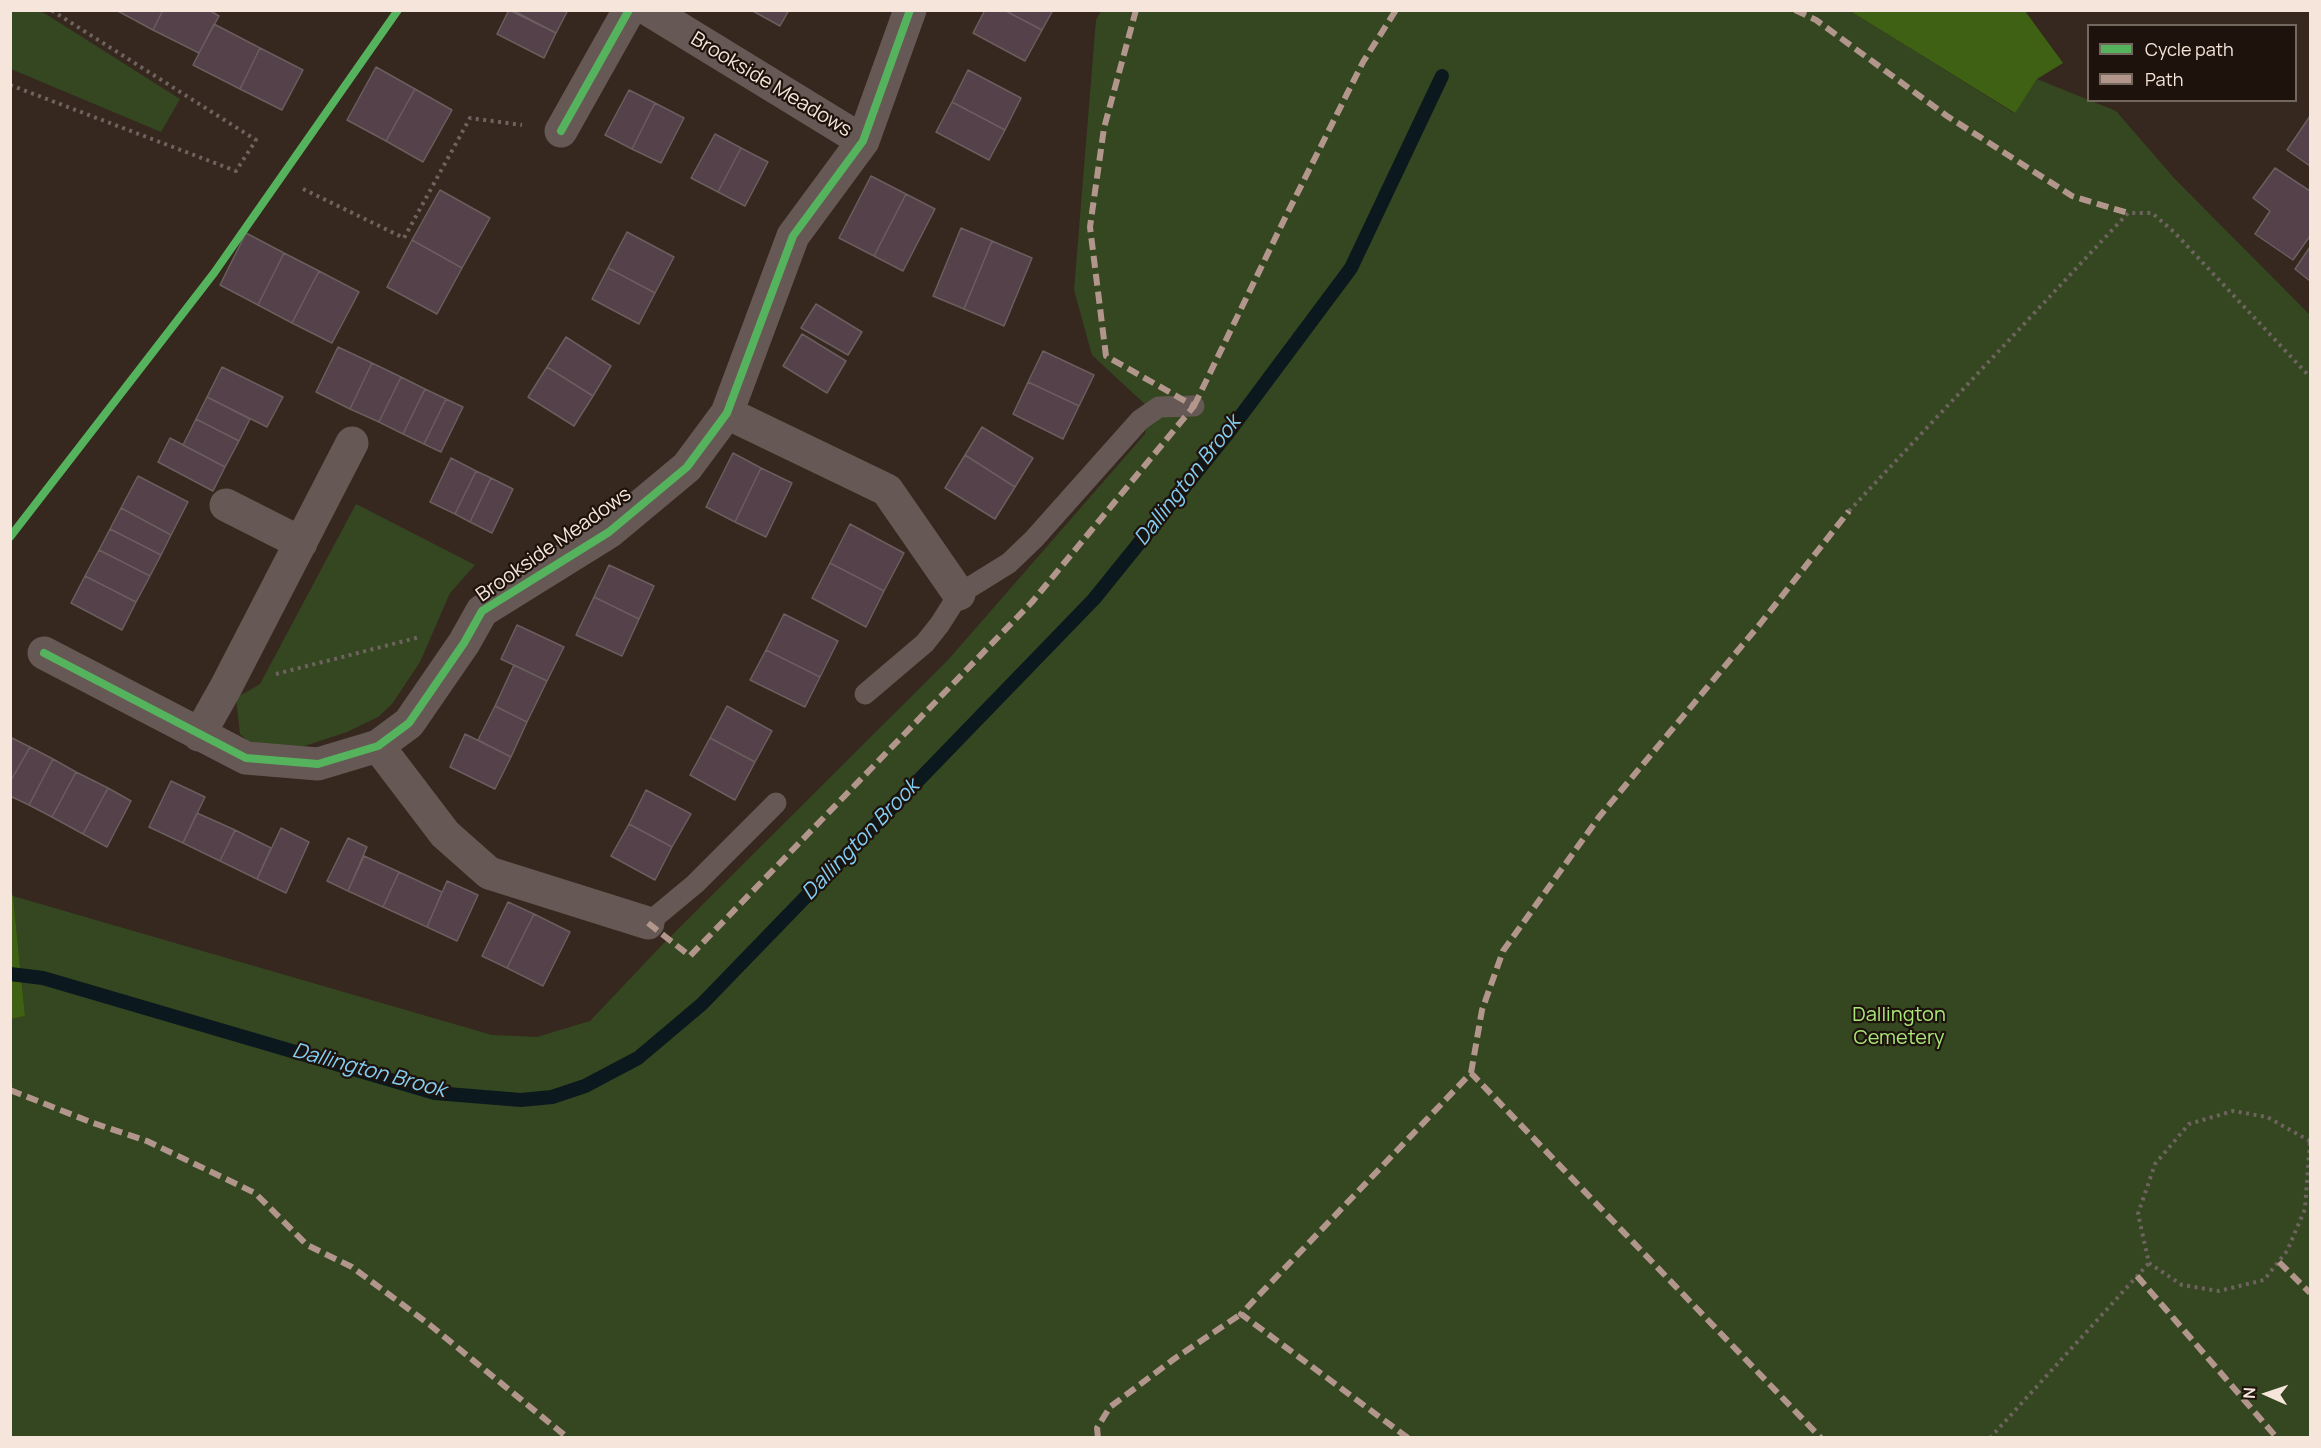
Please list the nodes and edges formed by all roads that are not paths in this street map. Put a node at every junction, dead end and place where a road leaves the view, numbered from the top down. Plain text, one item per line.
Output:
1 (629, 10) edge
2 (649, 10) edge
3 (909, 10) edge
4 (561, 131) road end
5 (863, 141) junction
6 (1194, 406) dead end
7 (728, 413) junction
8 (352, 443) dead end
9 (226, 505) dead end
10 (301, 543) junction
11 (958, 594) junction
12 (44, 653) dead end
13 (865, 694) dead end
14 (199, 735) junction
15 (378, 746) junction
16 (776, 803) dead end
17 (648, 923) joint

1 - 4 street
2 - 5 street, Brookside Meadows
3 - 5 street, Brookside Meadows
5 - 7 street, Brookside Meadows
6 - 11 lane
7 - 11 street
7 - 15 street, Brookside Meadows
8 - 10 street
9 - 10 street
10 - 14 street
11 - 13 lane
12 - 14 street, Brookside Meadows
14 - 15 street, Brookside Meadows
15 - 17 street
16 - 17 lane

